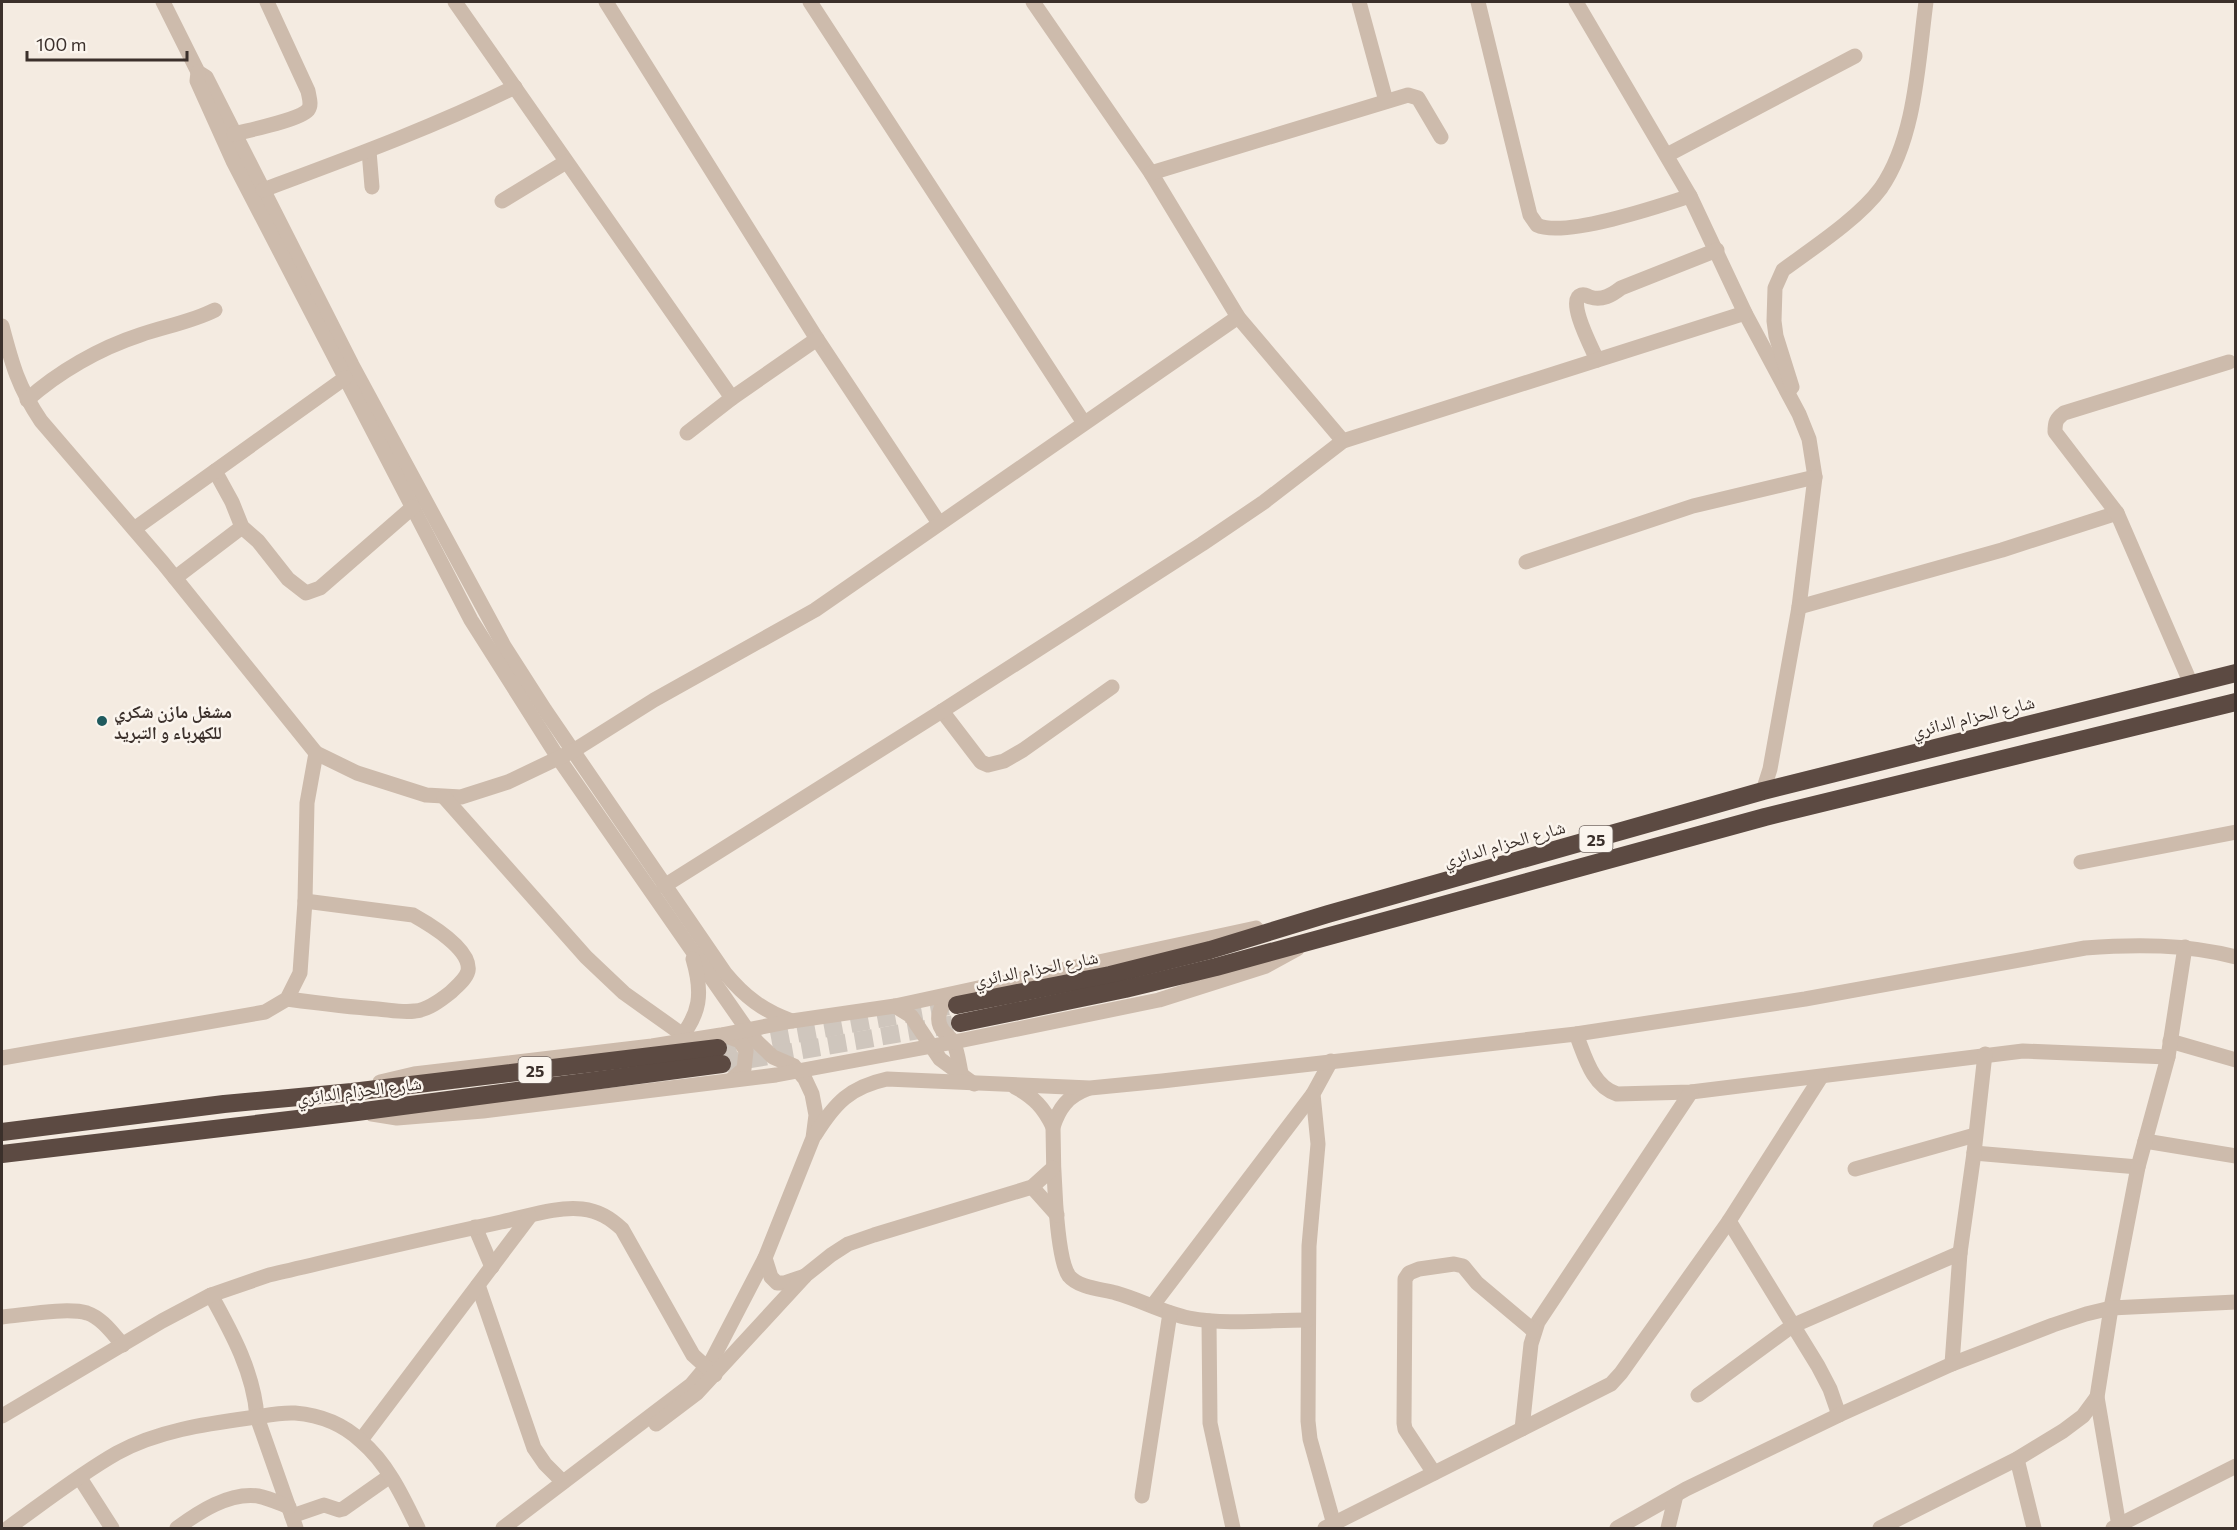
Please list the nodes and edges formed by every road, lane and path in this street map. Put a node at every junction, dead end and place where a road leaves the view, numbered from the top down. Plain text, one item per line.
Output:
1 (163, 2) edge
2 (267, 2) edge
3 (455, 2) edge
4 (606, 2) edge
5 (810, 2) edge
6 (1033, 2) edge
7 (1359, 2) edge
8 (1478, 2) edge
9 (1595, 2) edge
10 (1926, 2) edge
11 (1578, 5) edge
12 (1855, 56) dead end
13 (198, 72) junction
14 (515, 87) junction
15 (1386, 101) junction
16 (234, 134) junction
17 (1441, 137) dead end
18 (369, 151) junction
19 (1667, 155) junction
20 (566, 162) junction
21 (1152, 173) junction
22 (372, 188) dead end
23 (263, 190) junction
24 (1690, 196) junction
25 (502, 201) dead end
26 (1717, 250) junction
27 (215, 310) dead end
28 (1745, 313) junction
29 (1238, 317) junction
30 (2, 326) edge
31 (817, 339) junction
32 (1598, 360) junction
33 (2229, 363) dead end
34 (345, 378) junction
35 (732, 398) junction
36 (1791, 399) junction
37 (27, 400) junction
38 (1084, 423) junction
39 (687, 433) dead end
40 (1343, 441) junction
41 (215, 471) junction
42 (1815, 477) junction
43 (413, 507) junction
44 (2117, 513) junction
45 (939, 523) junction
46 (242, 527) junction
47 (134, 529) junction
48 (1526, 562) dead end
49 (175, 578) junction
50 (1799, 607) junction
51 (2235, 673) edge
52 (2191, 684) junction
53 (1112, 687) dead end
54 (2235, 702) edge
55 (942, 711) junction
56 (573, 751) junction
57 (316, 753) junction
58 (559, 759) junction
59 (1763, 790) junction
60 (444, 797) junction
61 (2235, 832) edge
62 (2081, 862) dead end
63 (664, 886) junction
64 (305, 901) junction
65 (672, 910) junction
66 (1309, 942) junction
67 (690, 947) junction
68 (2185, 947) junction
69 (2235, 957) edge
70 (287, 999) junction
71 (954, 1000) junction
72 (895, 1006) junction
73 (792, 1021) junction
74 (960, 1023) tunnel mouth
75 (747, 1030) junction
76 (1576, 1034) junction
77 (679, 1039) junction
78 (2170, 1041) junction
79 (954, 1042) junction
80 (930, 1046) junction
81 (1985, 1054) junction
82 (723, 1057) junction
83 (2168, 1057) junction
84 (2, 1058) edge
85 (2235, 1060) edge
86 (1331, 1061) junction
87 (799, 1070) junction
88 (961, 1073) junction
89 (776, 1074) junction
90 (1821, 1077) junction
91 (974, 1084) junction
92 (1010, 1085) junction
93 (1090, 1088) junction
94 (352, 1092) junction
95 (1691, 1092) junction
96 (812, 1094) junction
97 (1313, 1094) junction
98 (1053, 1127) junction
99 (2, 1132) edge
100 (1976, 1135) junction
101 (813, 1137) junction
102 (2145, 1142) junction
103 (1974, 1153) junction
104 (2, 1154) edge
105 (2235, 1156) edge
106 (2138, 1167) junction
107 (1053, 1168) junction
108 (1855, 1169) dead end
109 (1032, 1187) junction
110 (1057, 1215) junction
111 (530, 1216) junction
112 (1729, 1221) junction
113 (475, 1227) junction
114 (1960, 1253) junction
115 (765, 1258) junction
116 (492, 1267) junction
117 (806, 1275) junction
118 (478, 1285) junction
119 (211, 1295) junction
120 (2235, 1302) edge
121 (1153, 1305) junction
122 (2111, 1308) junction
123 (1170, 1313) junction
124 (2, 1317) edge
125 (1307, 1320) junction
126 (1209, 1321) junction
127 (1792, 1326) junction
128 (1534, 1331) junction
129 (123, 1345) junction
130 (1952, 1364) junction
131 (711, 1372) junction
132 (1698, 1395) dead end
133 (2097, 1398) junction
134 (1839, 1415) junction
135 (2, 1416) edge
136 (257, 1417) junction
137 (1522, 1430) junction
138 (361, 1440) junction
139 (2017, 1459) junction
140 (2235, 1466) edge
141 (1434, 1473) junction
142 (390, 1476) junction
143 (80, 1478) junction
144 (563, 1482) junction
145 (1676, 1495) junction
146 (1142, 1496) dead end
147 (1651, 1509) junction
148 (292, 1517) edge
149 (1331, 1527) edge
150 (2116, 1527) edge
151 (8, 1528) edge
152 (112, 1528) edge
153 (177, 1528) edge
154 (418, 1528) edge
155 (503, 1528) edge
156 (514, 1528) edge
157 (1233, 1528) edge
158 (1617, 1528) edge
159 (1663, 1528) edge
160 (1668, 1528) edge
161 (1880, 1528) edge
162 (2034, 1528) edge

1 - 13 street
2 - 16 street
3 - 14 street
4 - 31 street
5 - 38 street
6 - 21 street
7 - 15 street
8 - 24 street
9 - 11 street
10 - 36 street
11 - 19 street
12 - 19 street
13 - 16 street
13 - 34 street
14 - 18 street
14 - 20 street
15 - 17 street
15 - 21 street
16 - 23 street
18 - 22 street
18 - 23 street
19 - 24 street
20 - 25 street
20 - 35 street
21 - 29 street
23 - 56 street
24 - 26 street
26 - 28 street
26 - 32 street
27 - 37 street
28 - 32 street
28 - 36 street
29 - 38 street
29 - 40 street
30 - 37 street
31 - 35 street
31 - 45 street
32 - 40 street
33 - 44 street
34 - 41 street
34 - 43 street
35 - 39 street
36 - 42 street
37 - 47 street
38 - 45 street
40 - 55 street
41 - 46 street
41 - 47 street
42 - 48 street
42 - 50 street
43 - 46 street
43 - 58 street
44 - 50 street
44 - 52 street
45 - 56 street
46 - 49 street
47 - 49 street
49 - 57 street
50 - 59 street
51 - 52 highway, شارع الحزام الدائري / 25
52 - 59 highway, شارع الحزام الدائري / 25
53 - 55 street
54 - 66 highway, 25
55 - 63 street
56 - 58 street
56 - 63 street
57 - 60 street
57 - 64 street
58 - 60 street
58 - 65 street
59 - 71 highway, شارع الحزام الدائري / 25
60 - 77 street
61 - 62 street
63 - 65 street
64 - 70 street
64 - 70 street
65 - 67 street
65 - 73 street
66 - 74 highway, 25
66 - 79 street
67 - 75 street
67 - 77 street
68 - 69 street
68 - 76 street
68 - 78 street
70 - 84 street
71 - 72 street
71 - 79 street
72 - 73 street
72 - 80 street
73 - 75 street
75 - 82 street
75 - 87 street
76 - 86 street
76 - 95 street
77 - 82 street
77 - 94 street
78 - 83 street
78 - 85 street
79 - 80 street
79 - 88 street
80 - 87 street
80 - 88 street
81 - 83 street
81 - 90 street
81 - 100 street
82 - 89 street
82 - 94 highway, شارع الحزام الدائري / 25
82 - 104 highway, شارع الحزام الدائري / 25
83 - 102 street
86 - 93 street
86 - 97 street
87 - 89 street
87 - 96 street
88 - 91 street
89 - 96 street
90 - 95 street
90 - 112 street
91 - 92 street
91 - 101 street
92 - 93 street
92 - 98 street
93 - 98 street
94 - 99 highway, شارع الحزام الدائري / 25
95 - 128 street
96 - 101 street
97 - 121 street
97 - 125 street
98 - 107 street
100 - 103 street
100 - 108 street
101 - 115 street
102 - 105 street
102 - 106 street
103 - 106 street
103 - 114 street
106 - 122 street
107 - 109 street
107 - 110 street
109 - 110 street
109 - 117 street
110 - 121 street
111 - 113 street
111 - 116 street
111 - 131 street
112 - 127 street
112 - 137 street
113 - 116 street
113 - 119 street
114 - 127 street
114 - 130 street
115 - 117 street
115 - 131 street
116 - 118 street
117 - 131 street
118 - 138 street
118 - 144 street
119 - 129 street
119 - 136 street
120 - 122 street
121 - 123 street
122 - 130 street
122 - 133 street
123 - 126 street
123 - 146 street
124 - 129 street
125 - 126 street
125 - 149 street
126 - 157 street
127 - 132 street
127 - 134 street
128 - 137 street
128 - 141 street
129 - 135 street
130 - 134 street
131 - 144 street
131 - 156 street
133 - 139 street
133 - 150 street
134 - 145 street
136 - 138 street
136 - 143 street
136 - 148 street
137 - 141 street
138 - 142 street
139 - 161 street
139 - 162 street
140 - 150 street
141 - 149 street
142 - 148 street
142 - 154 street
143 - 151 street
143 - 152 street
144 - 155 street
145 - 147 street
145 - 160 street
147 - 158 street
147 - 159 street
148 - 153 street

